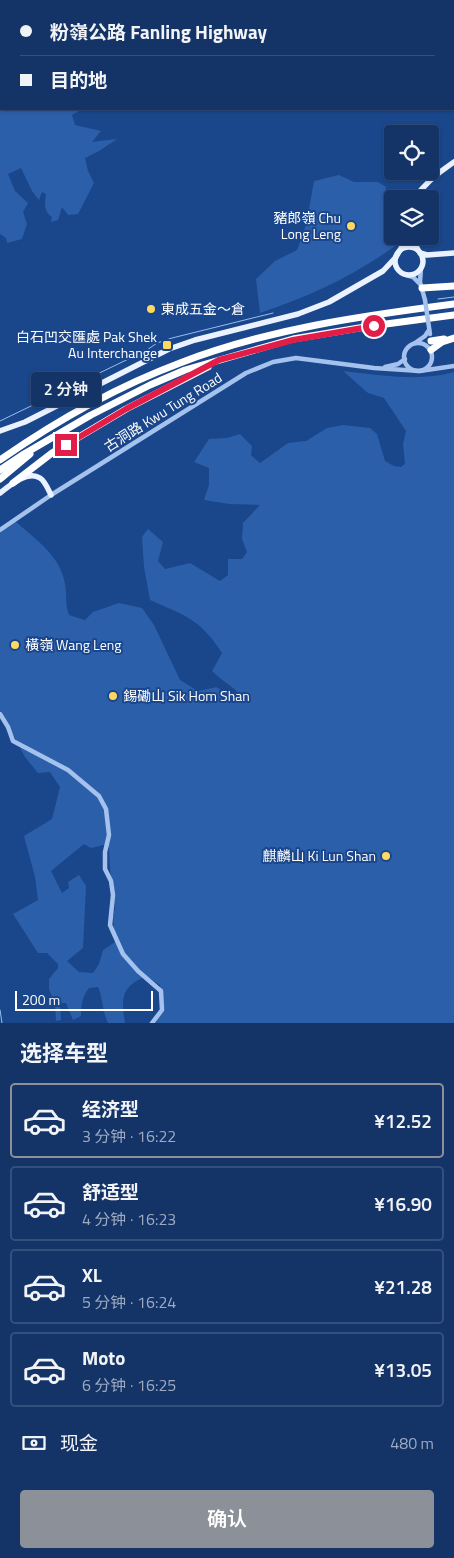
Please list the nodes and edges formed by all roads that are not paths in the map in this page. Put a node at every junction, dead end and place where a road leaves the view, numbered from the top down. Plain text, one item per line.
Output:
1 (454, 162) edge
2 (421, 190) edge
3 (403, 245) edge
4 (415, 245) edge
5 (419, 252) junction
6 (437, 254) junction
7 (454, 254) edge
8 (396, 257) junction
9 (422, 266) junction
10 (383, 270) junction
11 (403, 273) junction
12 (454, 286) edge
13 (422, 288) junction
14 (454, 304) edge
15 (454, 315) edge
16 (454, 337) edge
17 (430, 340) junction
18 (412, 345) junction
19 (405, 359) junction
20 (219, 360) junction
21 (432, 360) junction
22 (454, 366) edge
23 (374, 368) junction
24 (442, 368) junction
25 (436, 369) junction
26 (420, 371) junction
27 (54, 425) junction
28 (0, 431) edge
29 (50, 438) junction
30 (0, 455) edge
31 (0, 460) edge
32 (0, 470) edge
33 (0, 479) edge
34 (13, 483) junction
35 (0, 493) edge
36 (51, 494) junction
37 (0, 530) edge
38 (0, 714) edge
39 (152, 1023) edge

1 - 2 main road
3 - 8 main road
4 - 5 main road
5 - 6 main road
5 - 8 main road
5 - 9 main road
6 - 7 main road
6 - 9 main road
8 - 10 main road
8 - 11 main road
9 - 11 main road
9 - 13 street
10 - 11 main road
10 - 28 main road
11 - 13 street
12 - 13 highway
13 - 17 street, bridge
14 - 27 highway
15 - 20 highway
16 - 17 highway
17 - 18 street
17 - 18 street
17 - 21 street
17 - 25 street
18 - 19 street
19 - 23 street
19 - 26 street
20 - 29 highway
20 - 34 highway
21 - 24 street
21 - 26 street
22 - 24 street, 古洞路 Kwu Tung Road
23 - 26 street, 古洞路 Kwu Tung Road
23 - 36 street, 古洞路 Kwu Tung Road
24 - 25 street, 古洞路 Kwu Tung Road
25 - 26 street, 古洞路 Kwu Tung Road
27 - 30 highway
27 - 31 highway
29 - 32 highway
29 - 33 highway
34 - 35 main road
34 - 36 main road
36 - 37 street, 古洞路 Kwu Tung Road
38 - 39 street

